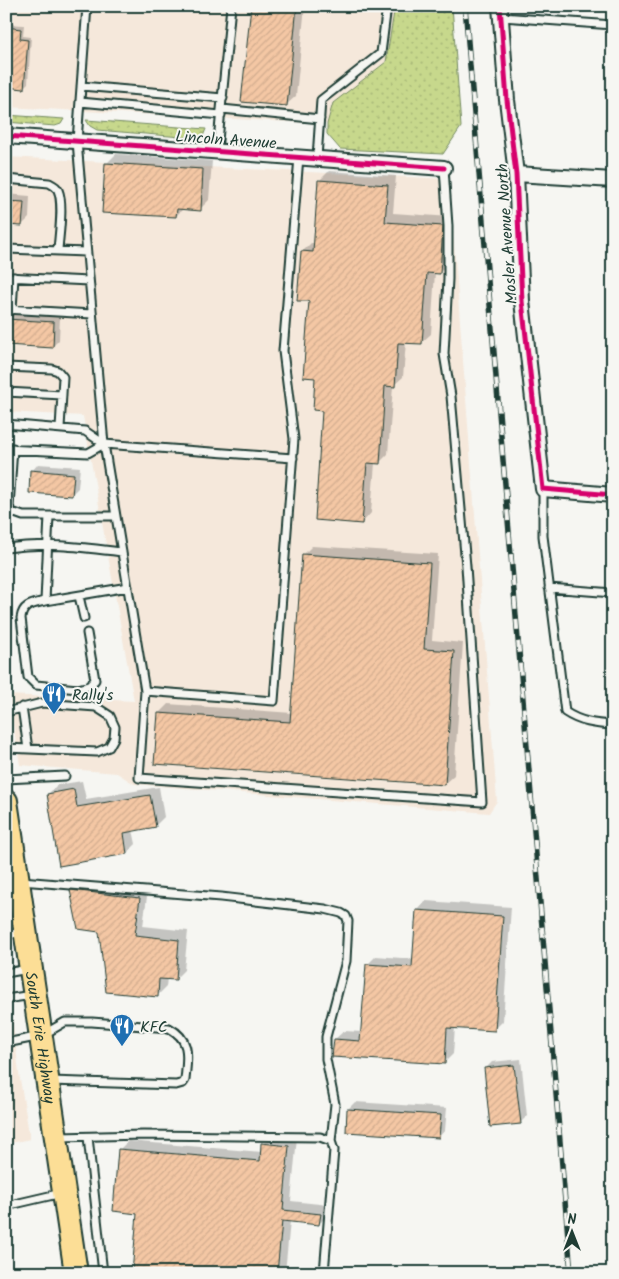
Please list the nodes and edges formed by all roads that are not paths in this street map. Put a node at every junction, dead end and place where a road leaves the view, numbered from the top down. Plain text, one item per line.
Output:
1 (87, 6) edge
2 (231, 6) edge
3 (387, 6) edge
4 (501, 12) edge
5 (613, 25) edge
6 (81, 86) junction
7 (222, 98) junction
8 (80, 102) junction
9 (221, 112) junction
10 (320, 119) junction
11 (6, 136) edge
12 (77, 141) junction
13 (218, 151) junction
14 (299, 157) junction
15 (317, 158) junction
16 (444, 168) joint
17 (516, 174) junction
18 (6, 179) edge
19 (613, 180) edge
20 (7, 248) edge
21 (58, 250) junction
22 (86, 252) junction
23 (6, 261) edge
24 (10, 277) edge
25 (89, 281) junction
26 (9, 309) edge
27 (92, 314) junction
28 (6, 367) edge
29 (6, 392) edge
30 (62, 395) junction
31 (6, 424) edge
32 (60, 428) junction
33 (104, 444) junction
34 (10, 448) edge
35 (293, 458) junction
36 (543, 489) junction
37 (613, 495) edge
38 (49, 516) junction
39 (116, 516) junction
40 (48, 545) junction
41 (6, 548) edge
42 (122, 552) junction
43 (128, 587) junction
44 (550, 588) junction
45 (613, 592) edge
46 (79, 596) junction
47 (45, 601) junction
48 (84, 618) dead end
49 (87, 633) dead end
50 (145, 691) junction
51 (22, 707) junction
52 (6, 712) edge
53 (613, 725) edge
54 (6, 748) edge
55 (28, 749) junction
56 (66, 776) dead end
57 (6, 778) edge
58 (6, 801) edge
59 (8, 830) edge
60 (10, 857) edge
61 (18, 895) junction
62 (16, 933) edge
63 (31, 968) junction
64 (6, 973) edge
65 (35, 994) junction
66 (6, 999) edge
67 (41, 1036) junction
68 (6, 1043) edge
69 (48, 1081) junction
70 (56, 1137) junction
71 (88, 1137) junction
72 (331, 1141) junction
73 (64, 1193) junction
74 (6, 1206) edge
75 (76, 1273) edge
76 (103, 1273) edge
77 (324, 1273) edge

1 - 6 lane
2 - 7 lane
3 - 10 lane
4 - 5 lane
4 - 17 street, Mosler Avenue North
6 - 7 lane
6 - 8 lane
7 - 9 lane
8 - 9 lane
8 - 12 lane
9 - 10 lane
9 - 13 lane
10 - 15 lane
11 - 12 street, Lincoln Avenue
12 - 13 street, Lincoln Avenue
12 - 22 lane
13 - 14 street, Lincoln Avenue
14 - 15 street, Lincoln Avenue
14 - 35 lane
15 - 16 street, Lincoln Avenue
16 - 50 lane
17 - 19 street
17 - 36 street, Mosler Avenue North
18 - 21 lane
20 - 21 lane
20 - 23 lane
21 - 22 lane
22 - 25 lane
24 - 25 lane
24 - 26 lane
25 - 27 lane
26 - 27 lane
27 - 33 lane
28 - 30 lane
29 - 30 lane
30 - 32 lane
31 - 32 lane
32 - 33 lane
33 - 34 lane
33 - 35 lane
33 - 39 lane
34 - 38 lane
35 - 50 lane
36 - 37 street
36 - 44 lane
38 - 39 lane
38 - 40 lane
39 - 42 lane
40 - 41 lane
40 - 42 lane
40 - 47 lane
42 - 43 lane
43 - 46 lane
43 - 50 lane
44 - 45 lane
44 - 53 lane
46 - 47 lane
46 - 48 lane
47 - 49 lane
51 - 52 lane
51 - 55 lane
51 - 55 lane
54 - 55 lane
56 - 57 lane
58 - 59 main road, South Erie Highway
59 - 60 main road, South Erie Highway
60 - 61 main road, South Erie Highway
61 - 62 main road, South Erie Highway
61 - 72 lane
62 - 63 main road, South Erie Highway
63 - 64 lane
63 - 65 main road, South Erie Highway
65 - 66 lane
65 - 67 main road, South Erie Highway
67 - 68 lane
67 - 69 main road, South Erie Highway
67 - 69 lane
69 - 70 main road, South Erie Highway
70 - 71 lane
70 - 73 main road, South Erie Highway
71 - 72 lane
71 - 76 lane
72 - 77 lane
73 - 74 lane
73 - 75 main road, South Erie Highway

